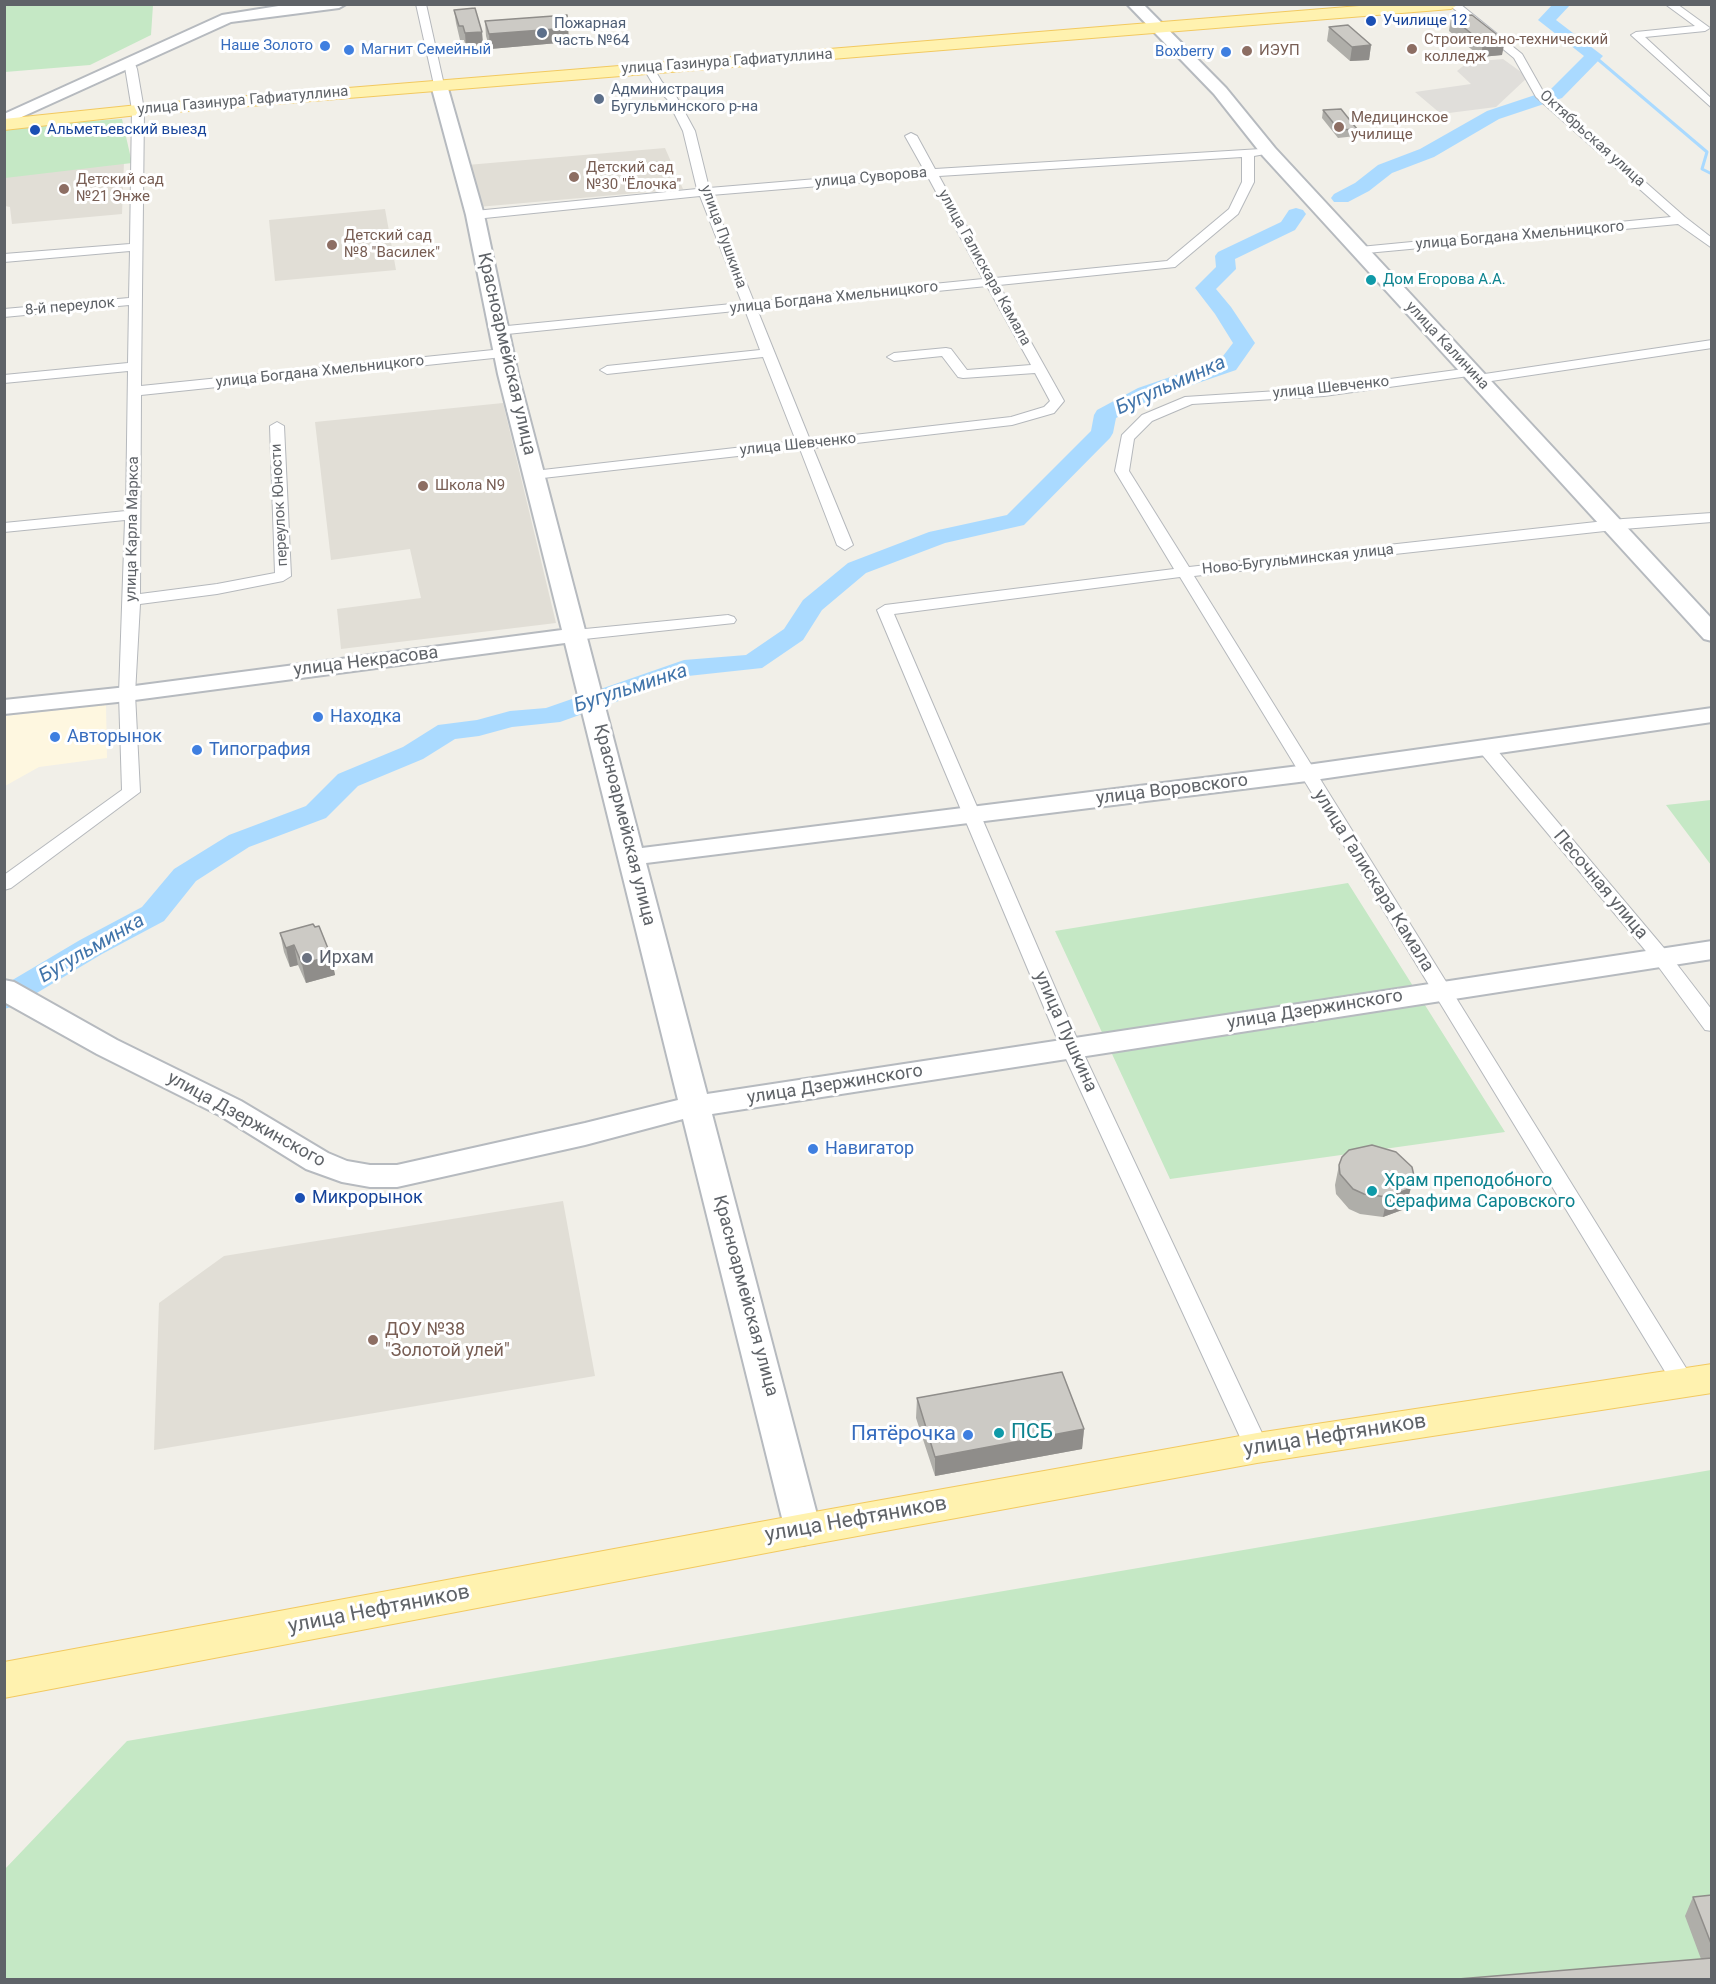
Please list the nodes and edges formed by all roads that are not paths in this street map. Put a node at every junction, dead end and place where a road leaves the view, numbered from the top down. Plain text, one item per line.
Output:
1 (339, 4) edge
2 (421, 4) edge
3 (1134, 4) edge
4 (1452, 4) edge
5 (1670, 4) edge
6 (1441, 5) edge
7 (1157, 28) junction
8 (129, 61) junction
9 (649, 69) junction
10 (439, 85) junction
11 (1712, 105) edge
12 (138, 110) junction
13 (4, 120) edge
14 (4, 125) edge
15 (911, 136) dead end
16 (1269, 152) junction
17 (1248, 153) junction
18 (932, 173) junction
19 (704, 192) junction
20 (475, 215) junction
21 (1681, 220) junction
22 (1712, 244) edge
23 (136, 247) junction
24 (1360, 251) junction
25 (4, 258) edge
26 (992, 283) junction
27 (135, 301) junction
28 (749, 307) junction
29 (4, 313) edge
30 (500, 342) junction
31 (1712, 344) edge
32 (767, 353) junction
33 (894, 357) dead end
34 (136, 366) junction
35 (1039, 369) junction
36 (607, 370) dead end
37 (1474, 375) junction
38 (4, 379) edge
39 (136, 391) junction
40 (1190, 400) joint
41 (1057, 401) joint
42 (277, 426) dead end
43 (804, 444) junction
44 (534, 475) junction
45 (132, 515) junction
46 (1712, 517) edge
47 (1610, 526) junction
48 (4, 528) edge
49 (844, 545) dead end
50 (1185, 572) junction
51 (132, 600) junction
52 (885, 610) joint
53 (728, 621) dead end
54 (1712, 634) edge
55 (575, 635) junction
56 (127, 694) junction
57 (4, 707) edge
58 (1712, 715) edge
59 (1485, 747) junction
60 (1307, 773) junction
61 (972, 816) junction
62 (632, 858) junction
63 (4, 884) edge
64 (1712, 950) edge
65 (1662, 958) junction
66 (4, 989) edge
67 (1441, 991) junction
68 (1712, 1025) edge
69 (1071, 1048) junction
70 (695, 1106) junction
71 (1697, 1380) edge
72 (1257, 1448) junction
73 (803, 1530) junction
74 (4, 1680) edge

1 - 8 street
2 - 10 street
3 - 7 street, улица Калинина
4 - 6 main road, улица Газинура Гафиатуллина
4 - 21 street, Октябрьская улица
5 - 11 street
6 - 7 main road, улица Газинура Гафиатуллина
7 - 9 main road, улица Газинура Гафиатуллина
7 - 16 street, улица Калинина
8 - 12 street, улица Карла Маркса
8 - 13 street
9 - 10 main road, улица Газинура Гафиатуллина
9 - 19 street, улица Пушкина
10 - 12 main road, улица Газинура Гафиатуллина
10 - 20 street, Красноармейская улица
12 - 14 main road, улица Газинура Гафиатуллина
12 - 23 street, улица Карла Маркса
15 - 18 street, улица Галискара Камала
16 - 17 street, улица Суворова
16 - 24 street, улица Калинина
17 - 18 street, улица Суворова
17 - 26 street, улица Богдана Хмельницкого
18 - 19 street, улица Суворова
18 - 26 street, улица Галискара Камала
19 - 20 street, улица Суворова
19 - 28 street, улица Пушкина
20 - 30 street, Красноармейская улица
21 - 22 street, Октябрьская улица
21 - 24 street, улица Богдана Хмельницкого
23 - 25 street
23 - 27 street, улица Карла Маркса
24 - 37 street, улица Калинина
26 - 28 street, улица Богдана Хмельницкого
26 - 35 street, улица Галискара Камала
27 - 29 street, 8-й переулок
27 - 34 street, улица Карла Маркса
28 - 30 street, улица Богдана Хмельницкого
28 - 32 street, улица Пушкина
30 - 39 street, улица Богдана Хмельницкого
30 - 44 street, Красноармейская улица
31 - 37 street, улица Шевченко
32 - 36 street
32 - 43 street, улица Пушкина
33 - 35 street
34 - 38 street
34 - 39 street, улица Карла Маркса
35 - 41 street, улица Галискара Камала
37 - 40 street, улица Шевченко
37 - 47 street, улица Калинина
39 - 45 street, улица Карла Маркса
40 - 50 street, улица Галискара Камала
41 - 43 street, улица Шевченко
42 - 51 street, переулок Юности
43 - 44 street, улица Шевченко
43 - 49 street, улица Пушкина
44 - 55 street, Красноармейская улица
45 - 48 street
45 - 51 street, улица Карла Маркса
46 - 47 street, Ново-Бугульминская улица
47 - 50 street, Ново-Бугульминская улица
47 - 54 street, улица Калинина
50 - 52 street, Ново-Бугульминская улица
50 - 60 street, улица Галискара Камала
51 - 56 street, улица Карла Маркса
52 - 61 street, улица Пушкина
53 - 55 street, улица Некрасова
55 - 56 street, улица Некрасова
55 - 62 street, Красноармейская улица
56 - 57 street, улица Некрасова
56 - 63 street, улица Карла Маркса
58 - 59 street, улица Воровского
59 - 60 street, улица Воровского
59 - 65 street, Песочная улица
60 - 61 street, улица Воровского
60 - 67 street, улица Галискара Камала
61 - 62 street, улица Воровского
61 - 69 street, улица Пушкина
62 - 70 street, Красноармейская улица
64 - 65 street, улица Дзержинского
65 - 67 street, улица Дзержинского
65 - 68 street, Песочная улица
66 - 70 street, улица Дзержинского
67 - 69 street, улица Дзержинского
67 - 71 street, улица Галискара Камала
69 - 70 street, улица Дзержинского
69 - 72 street, улица Пушкина
70 - 73 street, Красноармейская улица
71 - 72 main road, улица Нефтяников
72 - 73 main road, улица Нефтяников
73 - 74 main road, улица Нефтяников

